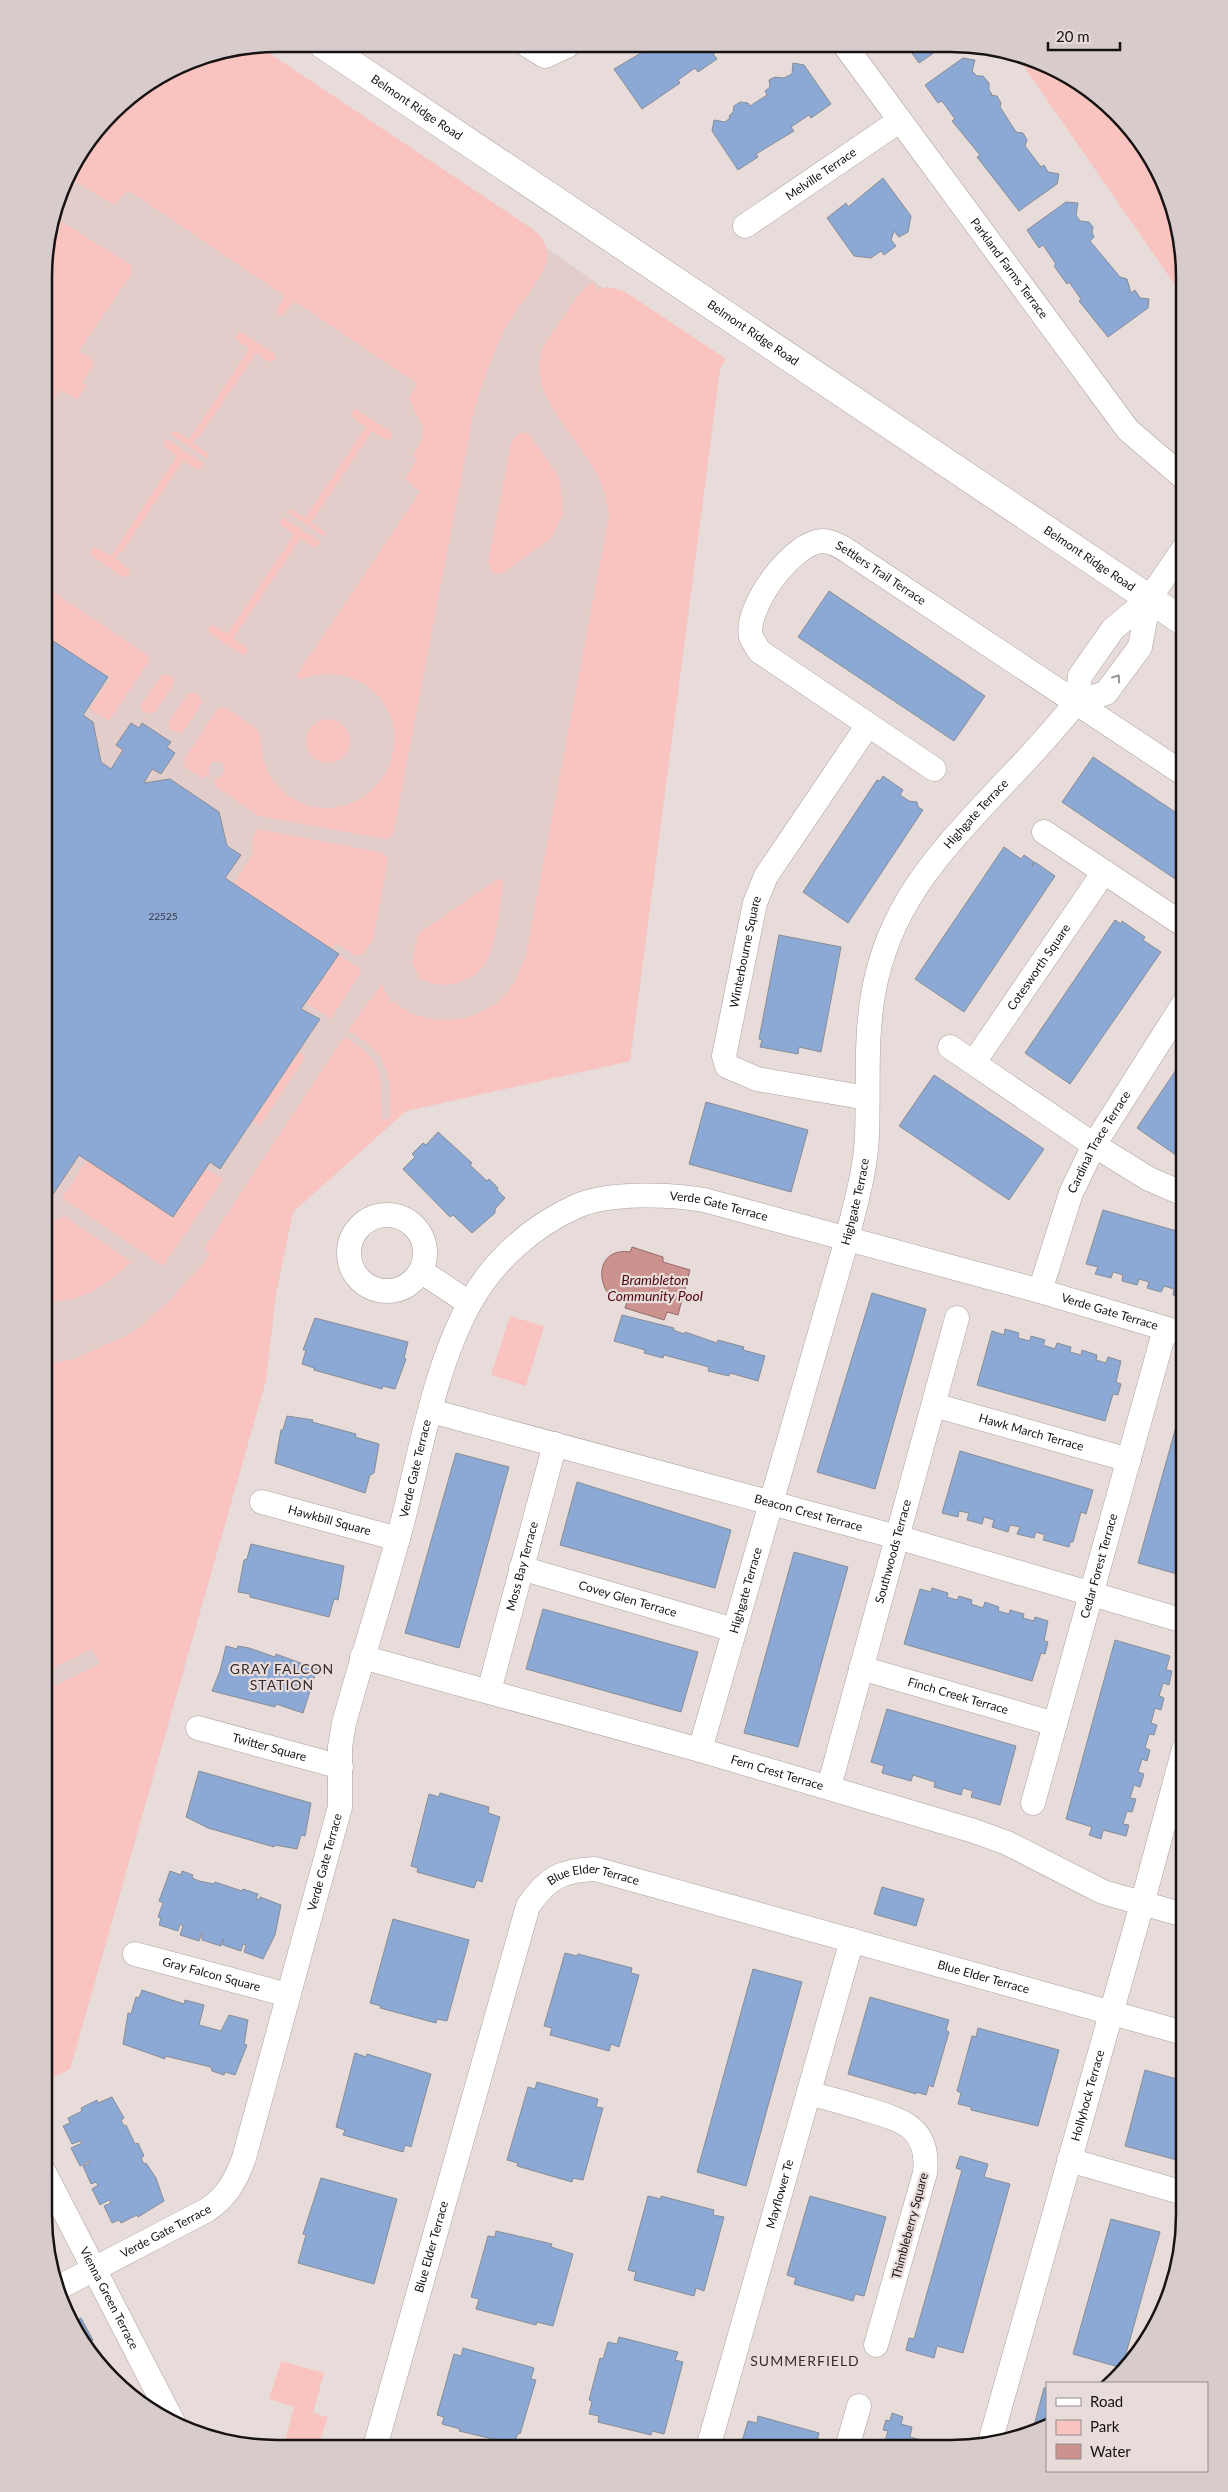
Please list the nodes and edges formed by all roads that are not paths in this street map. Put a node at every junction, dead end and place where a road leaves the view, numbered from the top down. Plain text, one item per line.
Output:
1 (334, 52) edge
2 (539, 52) edge
3 (554, 52) edge
4 (850, 52) edge
5 (898, 121) junction
6 (745, 226) dead end
7 (1176, 471) edge
8 (1176, 560) edge
9 (1149, 599) junction
10 (1176, 617) edge
11 (1078, 702) junction
12 (868, 725) junction
13 (934, 769) dead end
14 (1176, 769) edge
15 (1044, 832) dead end
16 (1104, 872) junction
17 (1176, 920) edge
18 (1176, 1016) edge
19 (950, 1047) dead end
20 (974, 1062) junction
21 (867, 1098) junction
22 (1094, 1145) junction
23 (1176, 1191) edge
24 (847, 1239) junction
25 (420, 1271) dead end
26 (1040, 1291) junction
27 (470, 1303) junction
28 (957, 1318) dead end
29 (1174, 1332) edge
30 (934, 1405) junction
31 (431, 1412) junction
32 (555, 1444) junction
33 (1129, 1460) junction
34 (262, 1502) dead end
35 (771, 1503) junction
36 (897, 1537) junction
37 (398, 1539) junction
38 (521, 1568) junction
39 (1092, 1595) junction
40 (1176, 1619) edge
41 (734, 1630) junction
42 (362, 1657) junction
43 (861, 1668) junction
44 (488, 1691) junction
45 (1055, 1724) junction
46 (198, 1728) dead end
47 (700, 1750) junction
48 (341, 1767) junction
49 (1176, 1784) edge
50 (828, 1787) junction
51 (1033, 1803) dead end
52 (1142, 1903) junction
53 (1176, 1913) edge
54 (852, 1940) junction
55 (135, 1954) dead end
56 (288, 1995) junction
57 (1111, 2013) junction
58 (1176, 2031) edge
59 (809, 2093) junction
60 (1069, 2160) junction
61 (52, 2187) edge
62 (1176, 2191) edge
63 (94, 2268) junction
64 (63, 2285) edge
65 (876, 2345) dead end
66 (859, 2406) dead end
67 (167, 2410) edge
68 (992, 2436) edge
69 (377, 2440) edge
70 (710, 2440) edge
71 (849, 2440) edge

1 - 9 main road, Belmont Ridge Road
2 - 3 street
4 - 5 street, Parkland Farms Terrace
5 - 6 street, Melville Terrace
5 - 7 street, Parkland Farms Terrace
8 - 9 street
9 - 10 main road, Belmont Ridge Road
9 - 11 street
11 -> 9 street, Highgate Terrace
11 - 12 street, Settlers Trail Terrace
11 - 14 street, Settlers Trail Terrace
11 - 21 street, Highgate Terrace
12 - 13 street, Settlers Trail Terrace
12 - 21 street, Winterbourne Square
15 - 16 street
16 - 17 street
16 - 20 street, Cotesworth Square
18 - 22 street, Cardinal Trace Terrace
19 - 20 street
20 - 22 street
21 - 24 street, Highgate Terrace
22 - 23 street
22 - 26 street, Cardinal Trace Terrace
24 - 26 street, Verde Gate Terrace
24 - 27 street, Verde Gate Terrace
24 - 35 street, Highgate Terrace
25 - 27 street
26 - 29 street, Verde Gate Terrace
27 - 31 street, Verde Gate Terrace
28 - 30 street, Southwoods Terrace
29 - 33 street, Cedar Forest Terrace
30 - 33 street, Hawk March Terrace
30 - 36 street, Southwoods Terrace
31 - 32 street, Beacon Crest Terrace
31 - 37 street, Verde Gate Terrace
32 - 35 street, Beacon Crest Terrace
32 - 38 street, Moss Bay Terrace
33 - 39 street, Cedar Forest Terrace
34 - 37 street, Hawkbill Square
35 - 36 street, Beacon Crest Terrace
35 - 41 street, Highgate Terrace
36 - 39 street, Beacon Crest Terrace
36 - 43 street, Southwoods Terrace
37 - 42 street, Verde Gate Terrace
38 - 41 street, Covey Glen Terrace
38 - 44 street, Moss Bay Terrace
39 - 40 street, Beacon Crest Terrace
39 - 45 street, Cedar Forest Terrace
41 - 47 street, Highgate Terrace
42 - 44 street, Fern Crest Terrace
42 - 48 street, Verde Gate Terrace
43 - 45 street, Finch Creek Terrace
43 - 50 street, Southwoods Terrace
44 - 47 street, Fern Crest Terrace
45 - 51 street, Cedar Forest Terrace
46 - 48 street, Twitter Square
47 - 50 street, Fern Crest Terrace
48 - 56 street, Verde Gate Terrace
49 - 52 street, Hollyhock Terrace
50 - 52 street, Fern Crest Terrace
52 - 53 street, Fern Crest Terrace
52 - 57 street, Hollyhock Terrace
54 - 57 street, Blue Elder Terrace
54 - 59 street, Mayflower Te
54 - 69 street, Blue Elder Terrace
55 - 56 street, Gray Falcon Square
56 - 63 street, Verde Gate Terrace
57 - 58 street, Blue Elder Terrace
57 - 60 street, Hollyhock Terrace
59 - 65 street, Thimbleberry Square
59 - 70 street, Mayflower Te
60 - 62 street
60 - 68 street, Hollyhock Terrace
61 - 63 street, Vienna Green Terrace
63 - 64 street, Verde Gate Terrace
63 - 67 street, Vienna Green Terrace
66 - 71 street

